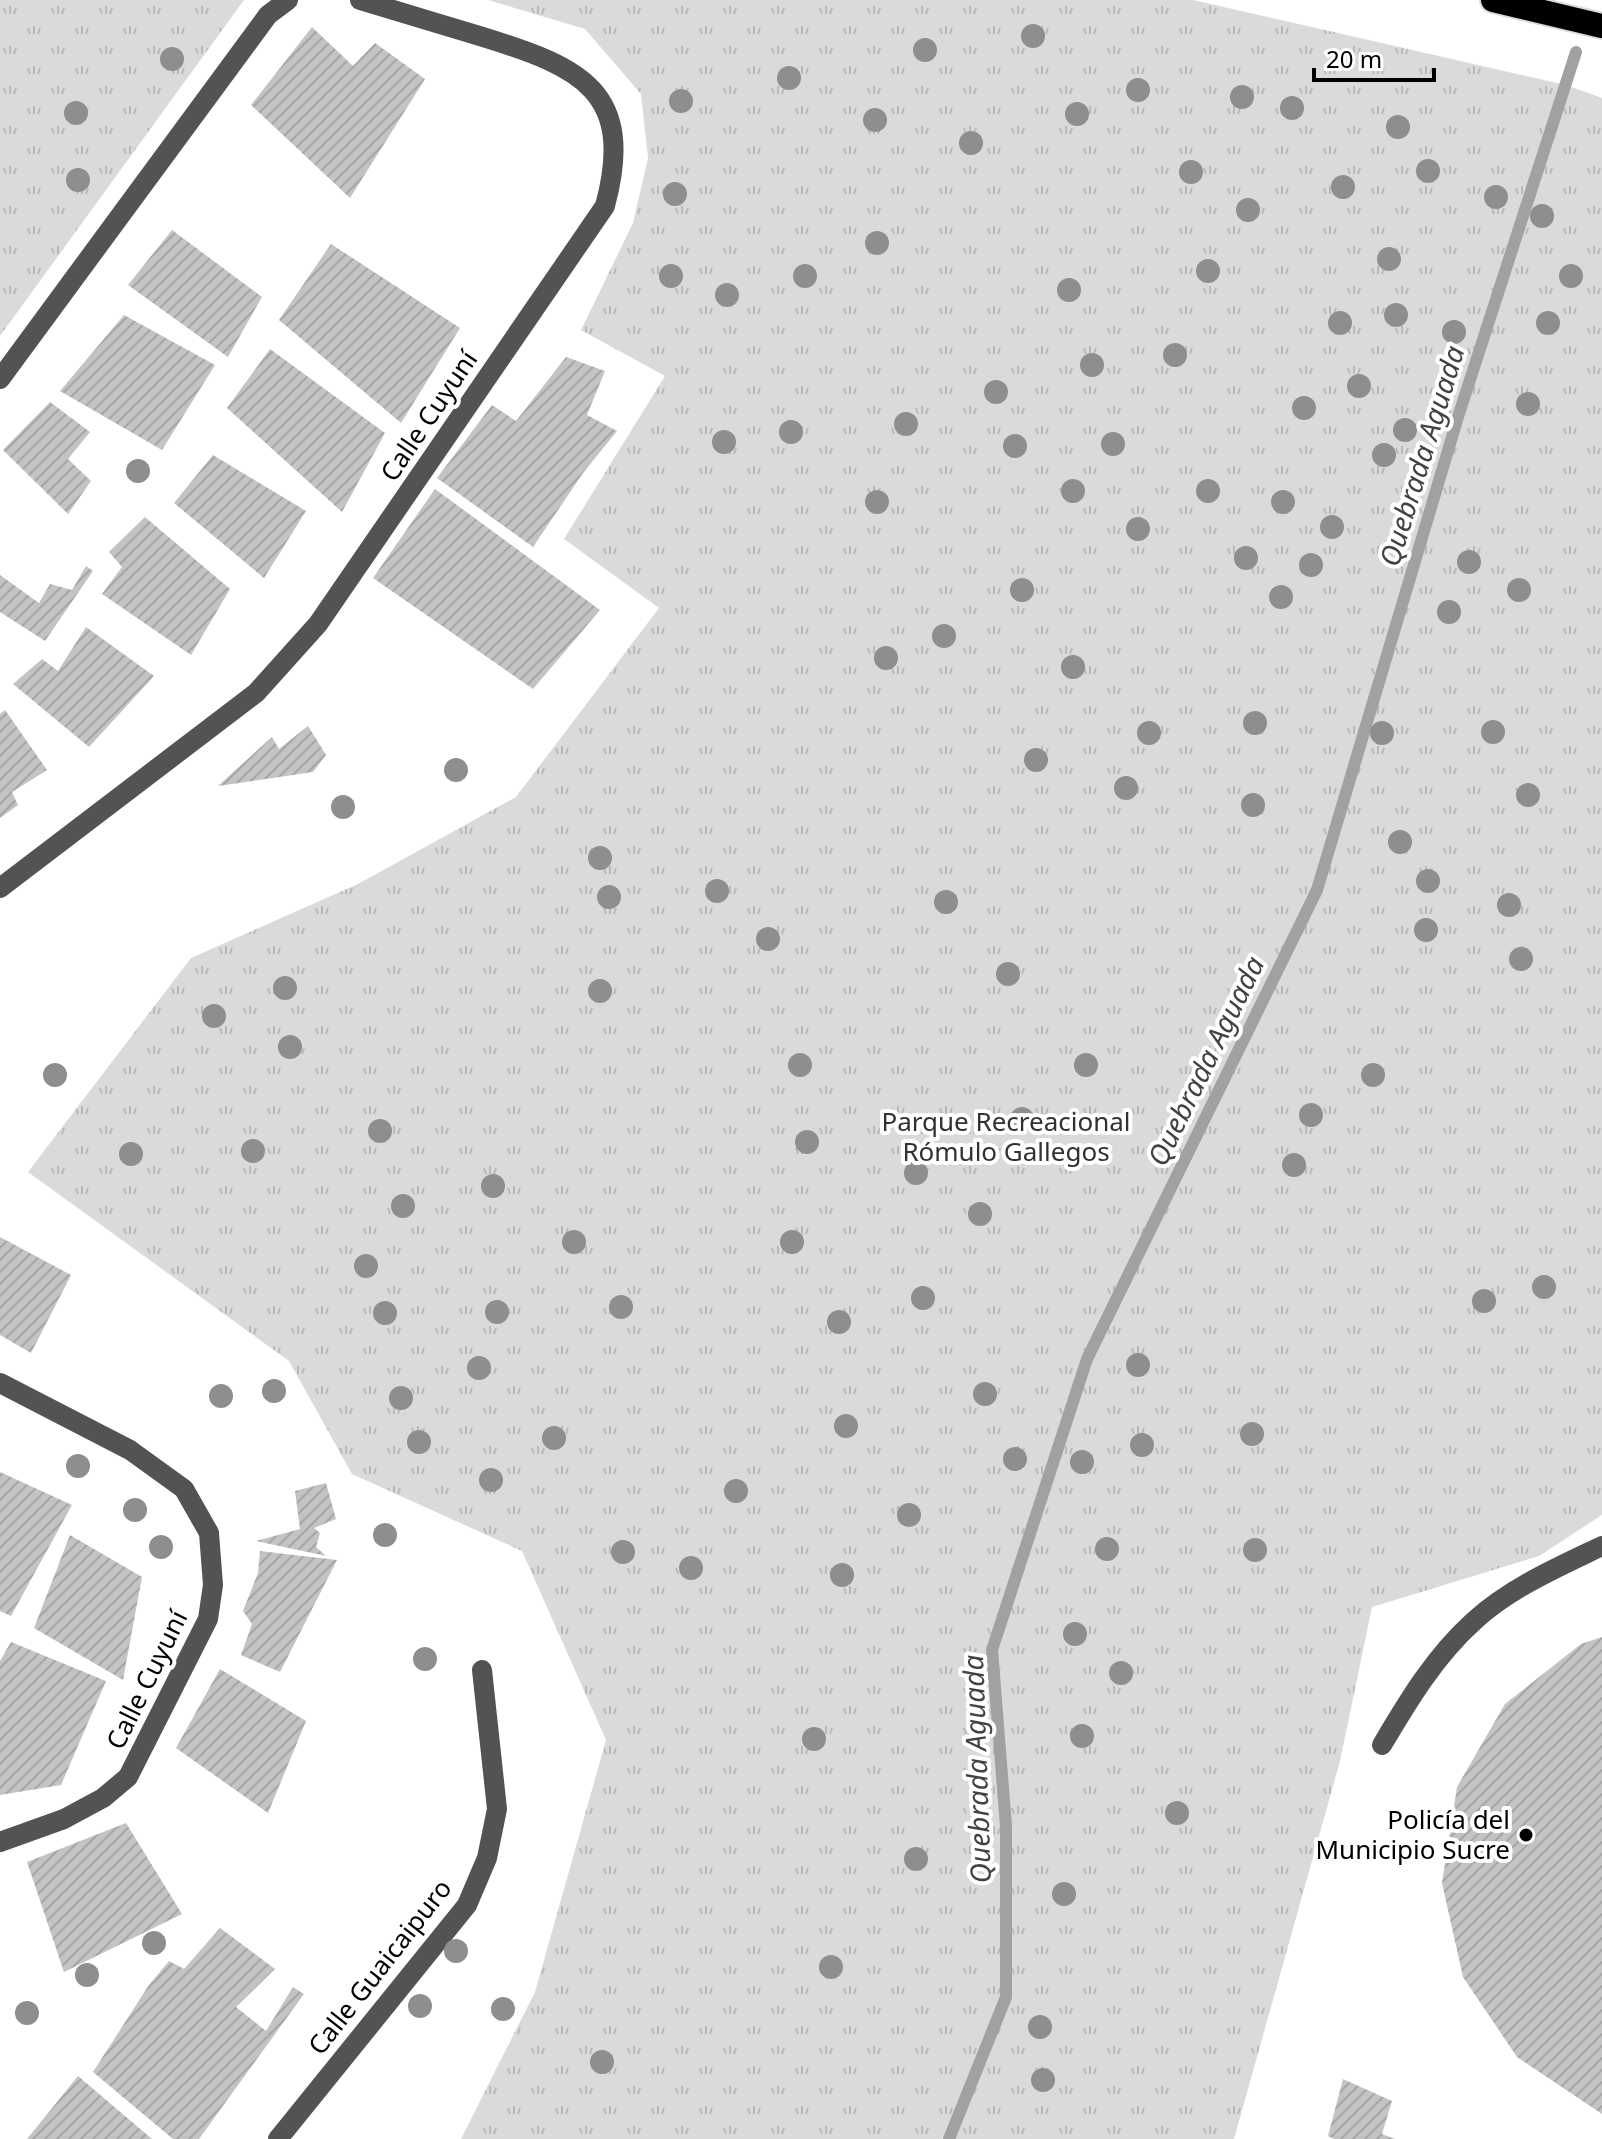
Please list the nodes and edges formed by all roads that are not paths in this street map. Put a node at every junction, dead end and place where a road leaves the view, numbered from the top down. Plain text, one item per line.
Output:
1 (288, 0) edge
2 (360, 0) edge
3 (1493, 0) edge
4 (1602, 26) edge
5 (0, 379) edge
6 (0, 888) edge
7 (0, 1383) edge
8 (1602, 1546) edge
9 (482, 1670) dead end
10 (1382, 1745) dead end
11 (0, 1842) edge
12 (278, 2139) edge

1 - 5 street
2 - 6 street, Calle Cuyuní
3 - 4 highway
7 - 11 street, Calle Cuyuní
8 - 10 street
9 - 12 street, Calle Guaicaipuro

